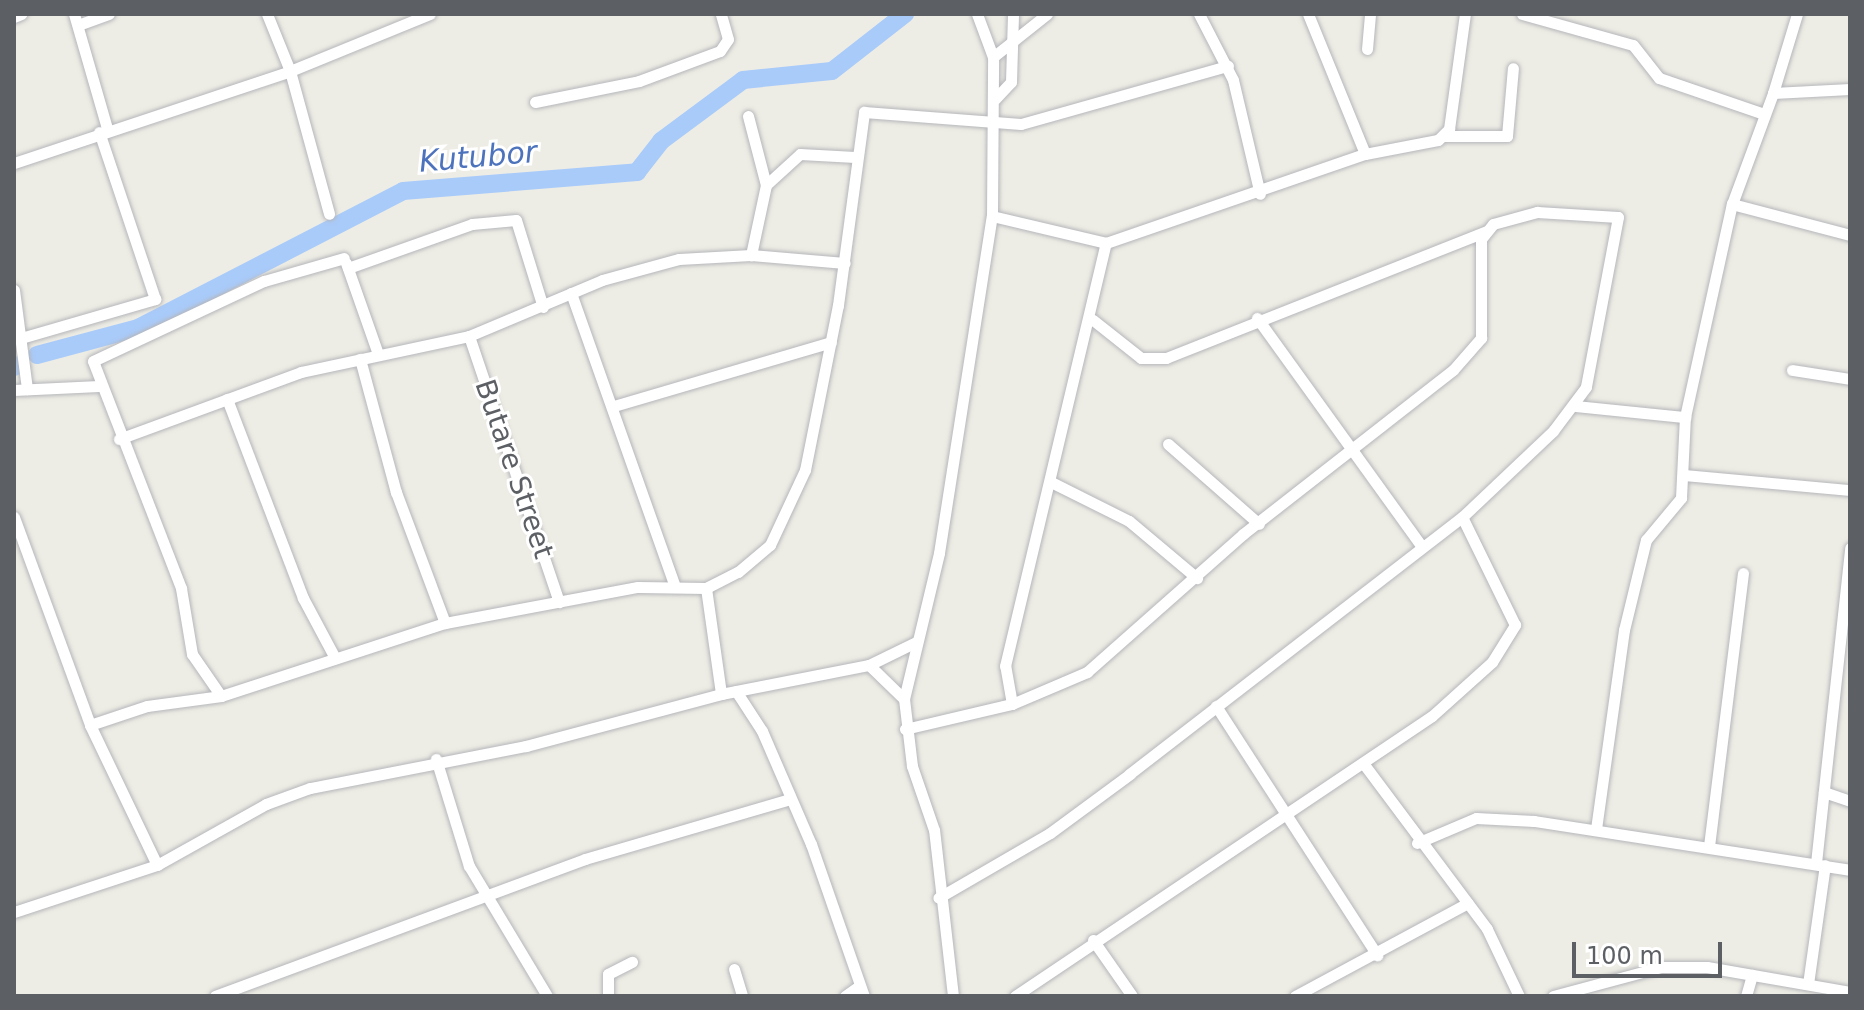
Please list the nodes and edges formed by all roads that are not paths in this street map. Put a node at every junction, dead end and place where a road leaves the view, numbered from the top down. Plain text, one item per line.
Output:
1 (21, 14) edge
2 (109, 14) edge
3 (267, 14) edge
4 (430, 14) edge
5 (721, 14) edge
6 (977, 14) edge
7 (1013, 14) edge
8 (1047, 14) edge
9 (1199, 14) edge
10 (1308, 14) edge
11 (1370, 14) edge
12 (1465, 14) edge
13 (1522, 14) edge
14 (1794, 15) edge
15 (14, 17) edge
16 (76, 20) edge
17 (1014, 47) junction
18 (1367, 49) dead end
19 (993, 57) junction
20 (1228, 66) junction
21 (1513, 68) dead end
22 (290, 71) junction
23 (1850, 89) edge
24 (1773, 93) junction
25 (995, 99) junction
26 (535, 102) dead end
27 (1764, 114) junction
28 (748, 116) dead end
29 (996, 122) junction
30 (103, 130) junction
31 (1445, 136) junction
32 (1365, 154) junction
33 (855, 157) junction
34 (14, 163) edge
35 (766, 185) junction
36 (1260, 194) junction
37 (1732, 204) junction
38 (329, 214) dead end
39 (992, 216) junction
40 (1487, 230) junction
41 (1850, 235) edge
42 (1106, 243) junction
43 (751, 255) junction
44 (345, 259) junction
45 (845, 263) junction
46 (14, 290) edge
47 (571, 293) junction
48 (543, 307) junction
49 (1257, 318) junction
50 (1093, 320) junction
51 (469, 336) junction
52 (21, 338) junction
53 (831, 342) junction
54 (378, 354) junction
55 (360, 359) junction
56 (1792, 370) dead end
57 (1850, 379) edge
58 (99, 386) junction
59 (27, 389) junction
60 (14, 390) edge
61 (227, 399) junction
62 (614, 406) junction
63 (1576, 406) junction
64 (1685, 417) junction
65 (119, 439) junction
66 (1168, 444) dead end
67 (1355, 448) junction
68 (1684, 475) junction
69 (1051, 482) junction
70 (1850, 490) edge
71 (14, 517) edge
72 (1462, 517) junction
73 (1259, 524) junction
74 (1422, 547) junction
75 (1850, 548) edge
76 (1743, 573) dead end
77 (1197, 578) junction
78 (675, 587) junction
79 (706, 588) junction
80 (559, 602) junction
81 (445, 623) junction
82 (916, 642) junction
83 (335, 658) junction
84 (869, 665) junction
85 (736, 691) junction
86 (721, 694) junction
87 (221, 696) junction
88 (904, 699) junction
89 (1012, 704) junction
90 (1216, 706) junction
91 (90, 725) junction
92 (905, 729) junction
93 (436, 759) junction
94 (1363, 763) junction
95 (1824, 792) junction
96 (790, 799) junction
97 (1850, 801) edge
98 (1286, 812) junction
99 (1596, 829) junction
100 (1417, 843) junction
101 (1709, 846) junction
102 (1821, 864) junction
103 (157, 865) junction
104 (1850, 870) edge
105 (484, 898) junction
106 (938, 898) junction
107 (1468, 903) junction
108 (14, 910) edge
109 (1093, 940) junction
110 (1377, 955) junction
111 (632, 962) dead end
112 (734, 969) dead end
113 (1752, 975) junction
114 (1808, 984) junction
115 (861, 992) edge
116 (1850, 992) edge
117 (215, 996) edge
118 (547, 996) edge
119 (608, 996) edge
120 (742, 996) edge
121 (845, 996) edge
122 (953, 996) edge
123 (1015, 996) edge
124 (1132, 996) edge
125 (1295, 996) edge
126 (1519, 996) edge
127 (1553, 996) edge
128 (1746, 996) edge

1 - 15 street
2 - 16 street
3 - 22 street
4 - 22 street
5 - 26 street
6 - 19 street
7 - 17 street
8 - 17 street
9 - 20 street
10 - 32 street
11 - 18 street
12 - 31 street
13 - 27 street
14 - 24 street
16 - 30 street
17 - 19 street
17 - 25 street
19 - 25 street
20 - 29 street
20 - 36 street
21 - 31 street
22 - 30 street
22 - 38 street
23 - 24 street
24 - 27 street
25 - 29 street
27 - 37 street
28 - 35 street
29 - 33 street
29 - 39 street
30 - 34 street
30 - 52 street
31 - 32 street
32 - 36 street
33 - 35 street
33 - 45 street
35 - 43 street
36 - 42 street
37 - 41 street
37 - 64 street
39 - 42 street
39 - 82 street
40 - 49 street
40 - 63 street
40 - 67 street
42 - 50 street
43 - 45 street
43 - 47 street
44 - 48 street
44 - 54 street
44 - 58 street
45 - 53 street
46 - 52 street
47 - 48 street
47 - 62 street
48 - 51 street
49 - 50 street
49 - 67 street
50 - 69 street
51 - 54 street
51 - 80 street, Butare Street
52 - 59 street
53 - 62 street
53 - 79 street
54 - 55 street
55 - 61 street
55 - 81 street
56 - 57 street
58 - 59 street
58 - 65 street
59 - 60 street
61 - 65 street
61 - 83 street
62 - 78 street
63 - 64 street
63 - 72 street
64 - 68 street
65 - 87 street
66 - 73 street
67 - 73 street
67 - 74 street
68 - 70 street
68 - 99 street
69 - 77 street
69 - 89 street
71 - 91 street
72 - 74 street
72 - 94 street
73 - 77 street
74 - 90 street
75 - 95 street
76 - 101 street
77 - 89 street
78 - 79 street
78 - 80 street
79 - 86 street
80 - 81 street
81 - 83 street
82 - 84 street
82 - 88 street
83 - 87 street
84 - 85 street
84 - 88 street
85 - 86 street
85 - 96 street
86 - 93 street
87 - 91 street
88 - 92 street
89 - 92 street
90 - 98 street
90 - 106 street
91 - 103 street
92 - 106 street
93 - 103 street
93 - 105 street
94 - 98 street
94 - 100 street
95 - 97 street
95 - 102 street
96 - 105 street
96 - 115 street
98 - 109 street
98 - 110 street
99 - 100 street
99 - 101 street
100 - 107 street
101 - 102 street
102 - 104 street
102 - 114 street
103 - 108 street
105 - 117 street
105 - 118 street
106 - 122 street
107 - 110 street
107 - 126 street
109 - 123 street
109 - 124 street
110 - 125 street
111 - 119 street
112 - 120 street
113 - 114 street
113 - 127 street
113 - 128 street
114 - 116 street
115 - 121 street

